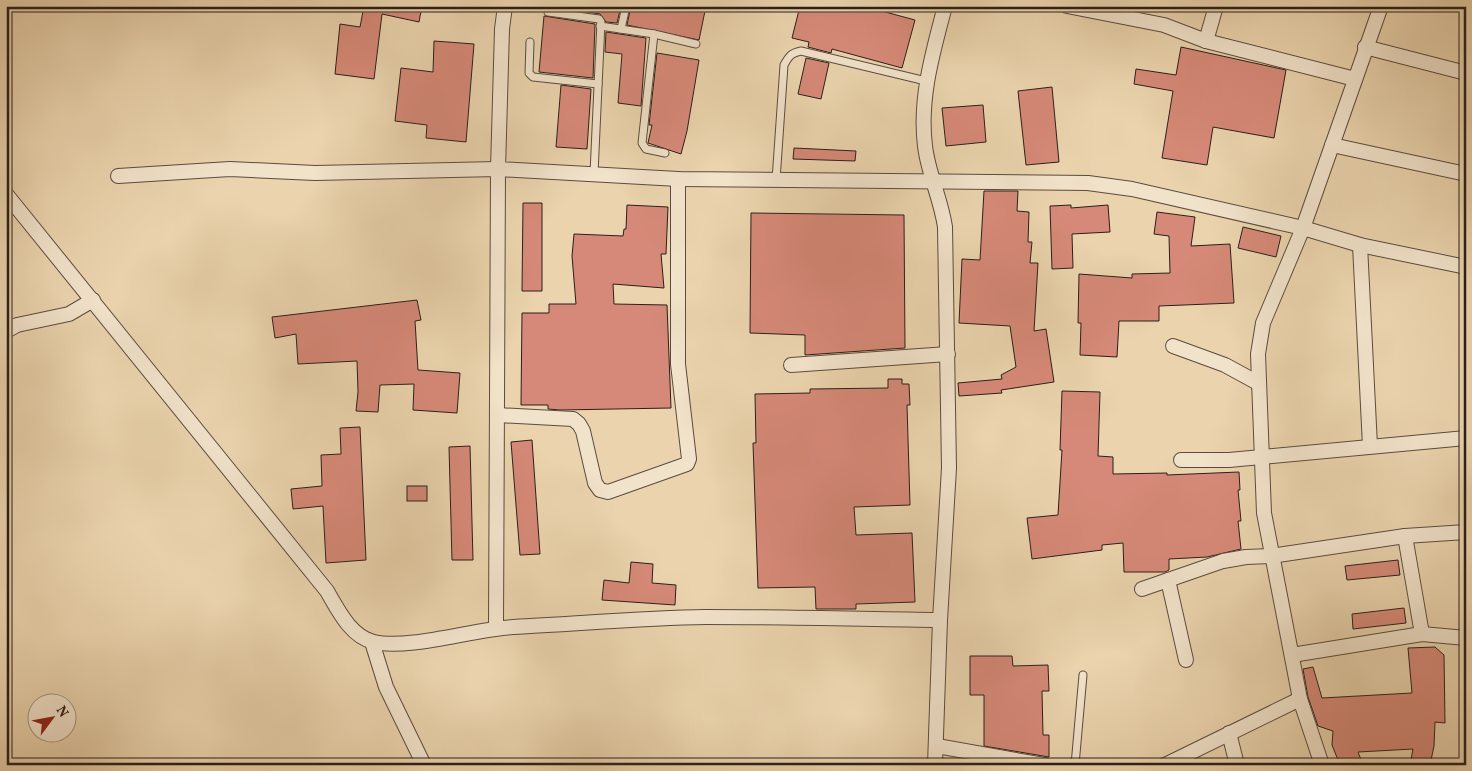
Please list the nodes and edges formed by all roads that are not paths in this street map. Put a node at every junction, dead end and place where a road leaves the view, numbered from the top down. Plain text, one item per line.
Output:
1 (505, 6) edge
2 (626, 6) edge
3 (945, 6) edge
4 (1066, 6) edge
5 (1381, 6) edge
6 (1212, 9) edge
7 (548, 12) dead end
8 (600, 26) junction
9 (621, 29) junction
10 (654, 34) junction
11 (1206, 41) junction
12 (530, 42) dead end
13 (696, 44) dead end
14 (1366, 47) junction
15 (1466, 73) edge
16 (1355, 79) junction
17 (926, 81) junction
18 (598, 84) junction
19 (1332, 145) junction
20 (665, 153) dead end
21 (498, 169) junction
22 (594, 173) junction
23 (1466, 174) edge
24 (118, 176) dead end
25 (678, 179) junction
26 (776, 180) junction
27 (934, 183) junction
28 (6, 194) edge
29 (1302, 228) junction
30 (1360, 245) junction
31 (1466, 267) edge
32 (92, 300) junction
33 (6, 331) edge
34 (1173, 346) dead end
35 (948, 354) junction
36 (791, 365) dead end
37 (1258, 383) junction
38 (497, 415) junction
39 (1466, 438) edge
40 (1370, 446) junction
41 (1261, 456) junction
42 (1181, 460) dead end
43 (1466, 532) edge
44 (1405, 536) junction
45 (1271, 556) junction
46 (1168, 580) junction
47 (1142, 589) dead end
48 (940, 620) junction
49 (496, 628) junction
50 (1422, 634) junction
51 (1466, 638) edge
52 (372, 642) junction
53 (1292, 655) junction
54 (1186, 660) dead end
55 (1083, 675) dead end
56 (1300, 699) junction
57 (1229, 733) junction
58 (937, 746) junction
59 (424, 765) edge
60 (935, 765) edge
61 (1044, 765) edge
62 (1075, 765) edge
63 (1165, 765) edge
64 (1237, 765) edge
65 (1322, 765) edge

1 - 21 street
2 - 9 lane
3 - 17 street
4 - 11 street
5 - 14 street
6 - 11 street
7 - 8 lane
8 - 9 lane
8 - 18 lane
9 - 10 lane
10 - 13 lane
10 - 20 lane
11 - 16 street
12 - 18 lane
14 - 15 street
14 - 16 street
16 - 19 street
17 - 26 lane
17 - 27 street
18 - 22 lane
19 - 23 street
19 - 29 street
21 - 22 street
21 - 24 street
21 - 38 street
22 - 25 street
25 - 26 street
25 - 38 street
26 - 27 street
27 - 29 street
27 - 35 street
28 - 32 street
29 - 30 street
29 - 37 street
30 - 31 street
30 - 40 street
32 - 33 street
32 - 52 street
34 - 37 street
35 - 36 street
35 - 48 street
37 - 41 street
38 - 49 street
39 - 40 street
40 - 41 street
41 - 42 street
41 - 45 street
43 - 44 street
44 - 45 street
44 - 50 street
45 - 46 street
45 - 53 street
46 - 47 street
46 - 54 street
48 - 49 street
48 - 58 street
49 - 52 street
50 - 51 street
50 - 53 street
52 - 59 street
53 - 56 street
55 - 62 lane
56 - 57 street
56 - 65 street
57 - 63 street
57 - 64 street
58 - 60 street
58 - 61 street

